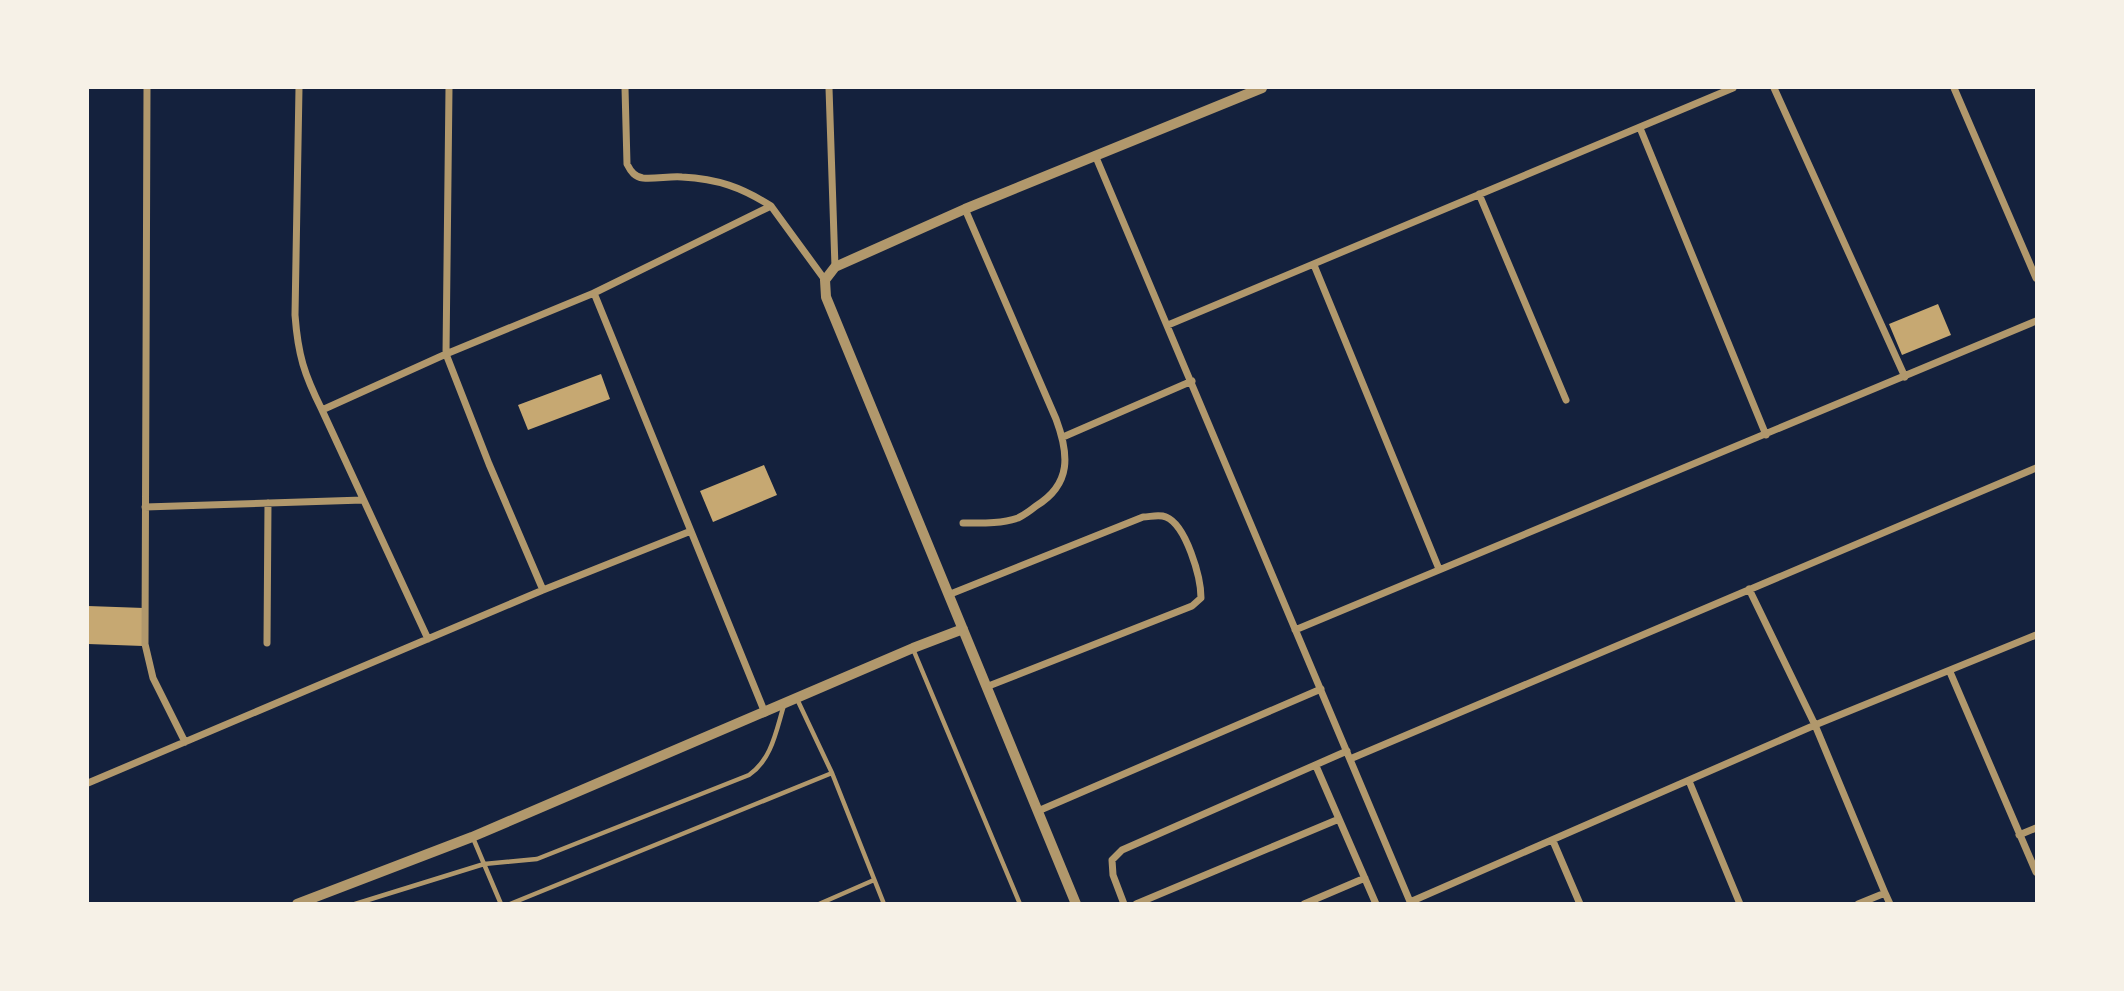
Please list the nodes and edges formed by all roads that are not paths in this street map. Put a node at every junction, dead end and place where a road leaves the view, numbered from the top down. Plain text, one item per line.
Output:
1 (147, 88) edge
2 (299, 88) edge
3 (449, 88) edge
4 (625, 88) edge
5 (829, 88) edge
6 (1262, 88) edge
7 (1733, 88) edge
8 (1774, 88) edge
9 (1954, 88) edge
10 (1640, 128) junction
11 (1095, 155) junction
12 (1479, 194) junction
13 (771, 206) junction
14 (965, 209) junction
15 (1314, 265) junction
16 (835, 267) junction
17 (2036, 278) edge
18 (825, 280) junction
19 (594, 293) junction
20 (2036, 321) edge
21 (1168, 325) junction
22 (446, 354) junction
23 (1905, 377) junction
24 (1192, 381) junction
25 (1566, 400) dead end
26 (322, 410) junction
27 (1766, 435) junction
28 (1063, 437) junction
29 (2036, 468) edge
30 (363, 500) junction
31 (268, 503) junction
32 (145, 507) junction
33 (962, 523) dead end
34 (691, 531) junction
35 (1439, 569) junction
36 (1749, 589) junction
37 (543, 590) junction
38 (948, 595) junction
39 (962, 629) junction
40 (1295, 630) junction
41 (2036, 635) edge
42 (428, 639) junction
43 (267, 643) dead end
44 (913, 648) junction
45 (1950, 672) junction
46 (986, 687) junction
47 (1321, 689) junction
48 (797, 698) junction
49 (785, 704) junction
50 (765, 713) junction
51 (1815, 725) junction
52 (185, 742) junction
53 (1349, 755) junction
54 (1316, 765) junction
55 (832, 774) junction
56 (1689, 781) junction
57 (88, 783) edge
58 (1038, 810) junction
59 (1339, 819) junction
60 (2036, 828) edge
61 (2020, 835) junction
62 (472, 837) junction
63 (1553, 841) junction
64 (484, 864) junction
65 (2036, 872) edge
66 (1365, 878) junction
67 (874, 880) junction
68 (1885, 892) junction
69 (835, 897) junction
70 (1410, 903) edge
71 (297, 904) edge
72 (355, 904) edge
73 (501, 904) edge
74 (510, 904) edge
75 (819, 904) edge
76 (837, 904) edge
77 (884, 904) edge
78 (1020, 904) edge
79 (1076, 904) edge
80 (1125, 904) edge
81 (1136, 904) edge
82 (1304, 904) edge
83 (1376, 904) edge
84 (1580, 904) edge
85 (1740, 904) edge
86 (1858, 904) edge
87 (1890, 904) edge

1 - 32 street
2 - 26 street
3 - 22 street
4 - 13 street
5 - 16 street
6 - 11 street
7 - 10 street
8 - 23 street
9 - 17 street
10 - 12 street
10 - 27 street
11 - 14 street
11 - 21 street
12 - 15 street
12 - 25 street
13 - 18 street
13 - 19 street
14 - 16 street
14 - 28 street
15 - 21 street
15 - 35 street
16 - 18 street
18 - 38 street
19 - 22 street
19 - 34 street
20 - 23 street
21 - 24 street
22 - 26 street
22 - 37 street
23 - 27 street
24 - 28 street
24 - 40 street
26 - 30 street
27 - 35 street
28 - 33 street
29 - 36 street
30 - 31 street
30 - 42 street
31 - 32 street
31 - 43 street
32 - 52 street
34 - 37 street
34 - 50 street
35 - 40 street
36 - 51 street
36 - 53 street
37 - 42 street
38 - 39 street
38 - 46 street
39 - 44 street
39 - 46 street
40 - 47 street
41 - 45 street
42 - 52 street
44 - 48 street
44 - 78 lane
45 - 51 street
45 - 61 street
46 - 58 street
47 - 53 street
47 - 58 street
48 - 49 street
48 - 55 lane
49 - 50 street
49 - 64 lane
50 - 62 street
51 - 56 street
51 - 68 street
52 - 57 street
53 - 54 street
53 - 70 street
54 - 59 street
54 - 80 street
55 - 67 lane
55 - 74 lane
56 - 63 street
56 - 85 street
58 - 79 street
59 - 66 street
59 - 81 street
60 - 61 street
61 - 65 street
62 - 64 lane
62 - 71 street
63 - 70 street
63 - 84 street
64 - 72 lane
64 - 73 lane
66 - 82 street
66 - 83 street
67 - 69 lane
67 - 77 lane
68 - 86 street
68 - 87 street
69 - 75 lane
69 - 76 lane

